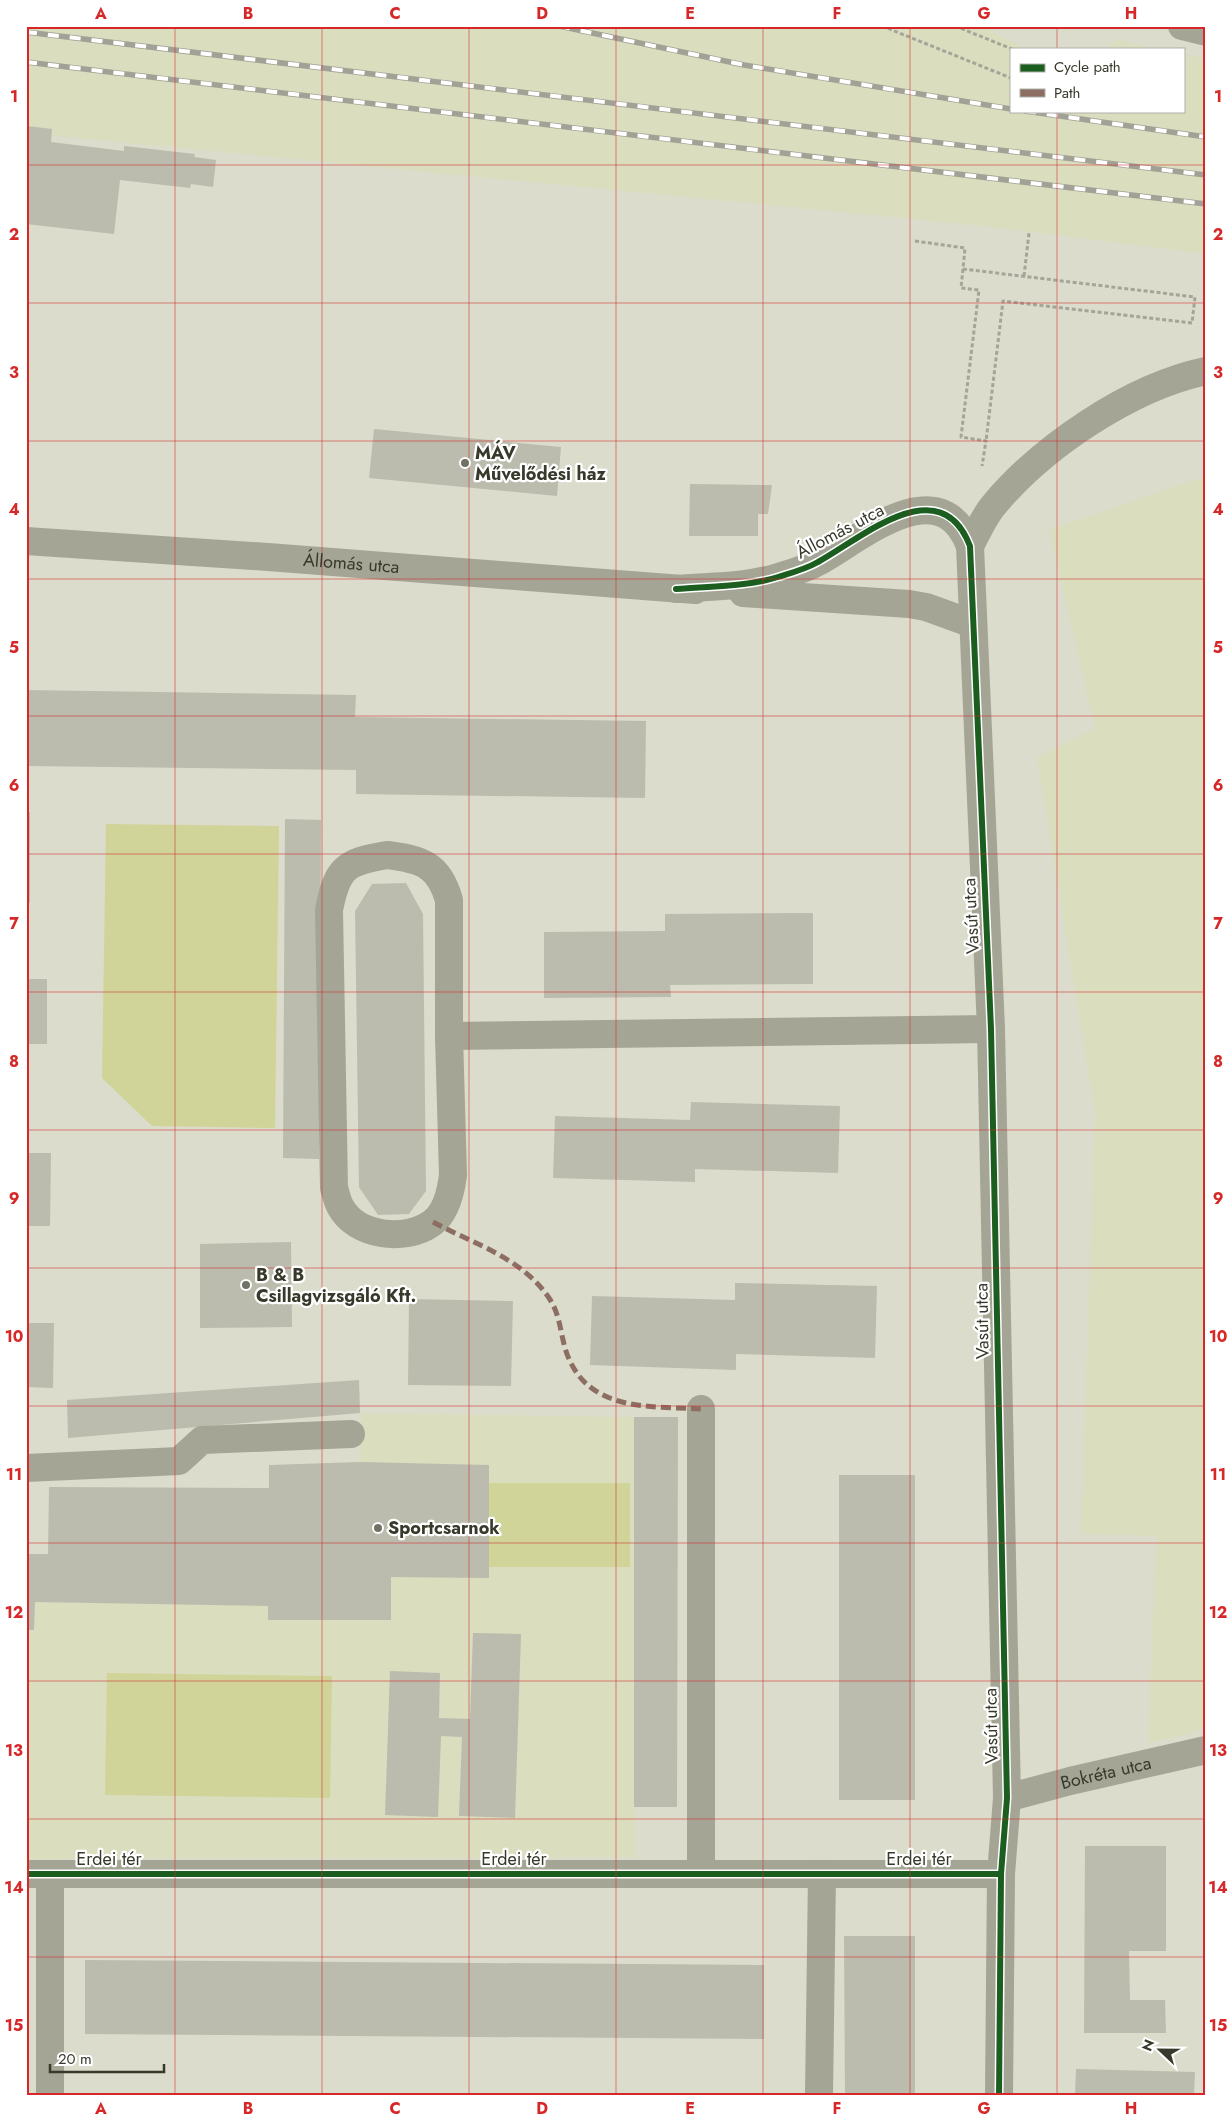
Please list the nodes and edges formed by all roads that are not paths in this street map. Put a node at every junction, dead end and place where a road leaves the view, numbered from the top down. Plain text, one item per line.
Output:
1 (1182, 26) edge
2 (1206, 32) edge
3 (1206, 371) edge
4 (26, 541) edge
5 (970, 546) junction
6 (676, 589) junction
7 (973, 624) junction
8 (991, 1029) junction
9 (449, 1036) junction
10 (701, 1409) dead end
11 (351, 1434) dead end
12 (26, 1468) edge
13 (1206, 1750) edge
14 (1007, 1798) junction
15 (38, 1874) edge
16 (701, 1874) junction
17 (822, 1874) junction
18 (1001, 1874) junction
19 (50, 2096) edge
20 (819, 2096) edge
21 (998, 2096) edge

1 - 2 main road
3 - 5 street
4 - 6 street, Állomás utca
5 - 6 street, Állomás utca
5 - 7 street, Vasút utca
6 - 7 street, Állomás utca
7 - 8 street, Vasút utca
8 - 9 street
8 - 14 street, Vasút utca
9 - 9 street
10 - 16 street
11 - 12 street
13 - 14 street, Bokréta utca
14 - 18 street, Vasút utca
15 - 16 street, Erdei tér
15 - 19 street, Erdei tér
16 - 17 street, Erdei tér
17 - 18 street, Erdei tér
17 - 20 street
18 - 21 street, Vasút utca

